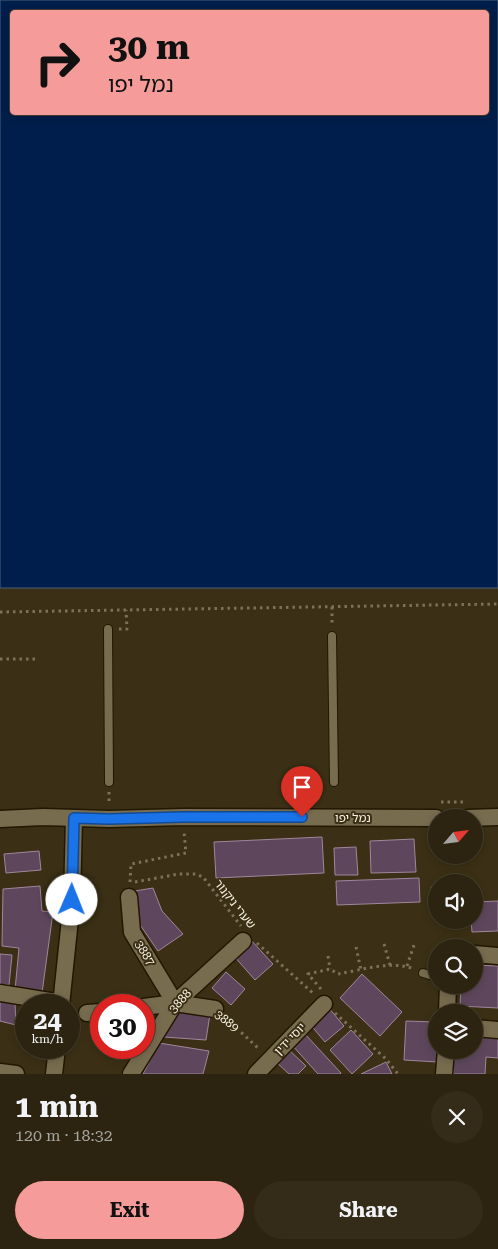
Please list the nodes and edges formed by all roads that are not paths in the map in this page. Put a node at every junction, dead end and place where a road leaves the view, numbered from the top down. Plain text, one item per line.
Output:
1 (108, 629) road end
2 (332, 636) road end
3 (109, 782) dead end
4 (334, 782) dead end
5 (498, 816) edge
6 (483, 817) edge
7 (0, 818) edge
8 (74, 818) junction
9 (428, 818) edge
10 (129, 897) dead end
11 (247, 937) road end
12 (483, 955) edge
13 (498, 956) edge
14 (423, 973) road end
15 (428, 975) edge
16 (0, 993) edge
17 (63, 994) edge
18 (15, 996) edge
19 (324, 998) road end
20 (175, 1003) junction
21 (155, 1006) edge
22 (215, 1009) road end
23 (483, 1029) edge
24 (498, 1030) edge
25 (56, 1059) edge
26 (445, 1059) edge
27 (0, 1072) edge
28 (16, 1074) edge
29 (54, 1074) edge
30 (131, 1074) edge
31 (256, 1074) edge
32 (444, 1074) edge

1 - 3 lane
2 - 4 lane
5 - 6 street
7 - 8 street, נמל יפו
8 - 9 street, נמל יפו
8 - 17 street
10 - 20 street, 3887
11 - 20 street, 3888
12 - 13 street
14 - 15 lane
16 - 18 street
19 - 31 street, יוסי ידין
20 - 21 street, 3889
20 - 22 street, 3889
20 - 30 street, 3888
23 - 24 street
25 - 29 street
26 - 32 street
27 - 28 street

